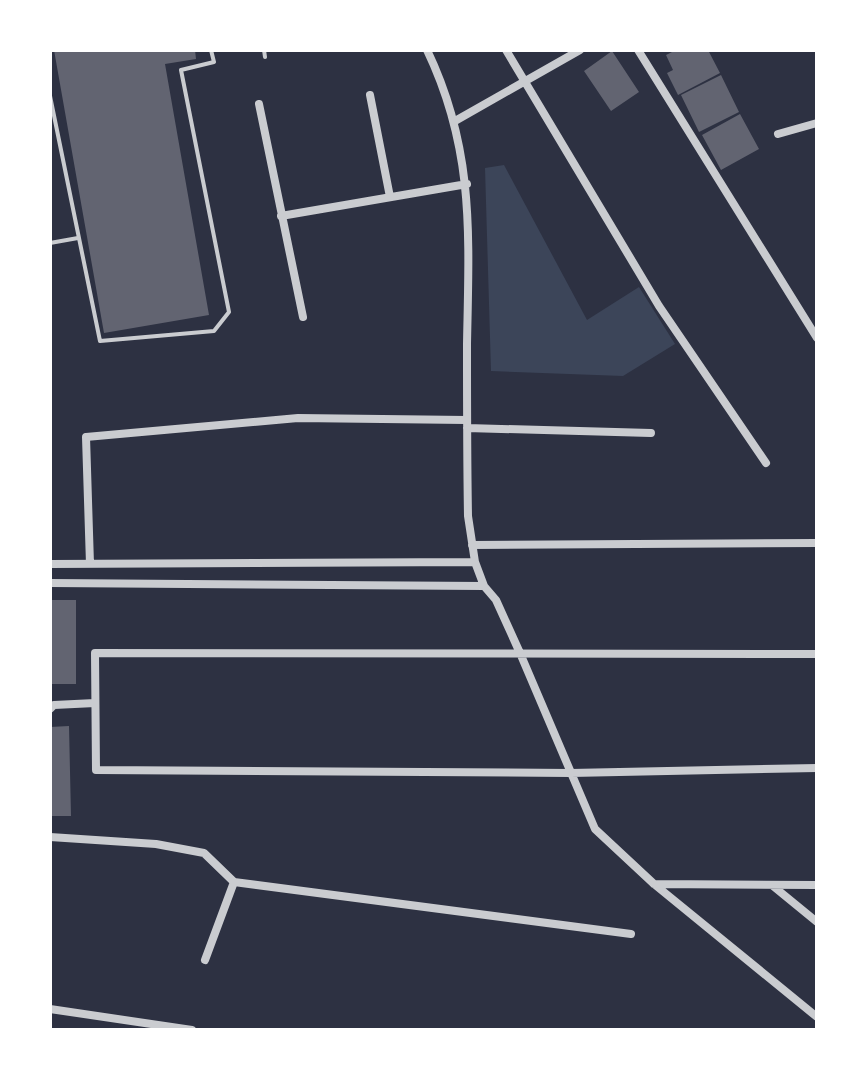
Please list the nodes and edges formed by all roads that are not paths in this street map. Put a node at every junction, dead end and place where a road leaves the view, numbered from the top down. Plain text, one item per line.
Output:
1 (211, 50) edge
2 (264, 50) edge
3 (427, 50) edge
4 (506, 50) edge
5 (580, 50) edge
6 (638, 50) edge
7 (265, 57) dead end
8 (525, 83) junction
9 (370, 95) dead end
10 (50, 96) edge
11 (259, 104) dead end
12 (455, 121) junction
13 (817, 123) edge
14 (778, 134) dead end
15 (467, 184) junction
16 (390, 197) junction
17 (281, 216) junction
18 (78, 238) junction
19 (50, 243) edge
20 (303, 317) dead end
21 (817, 338) edge
22 (467, 424) junction
23 (651, 433) dead end
24 (766, 463) dead end
25 (817, 543) edge
26 (472, 545) junction
27 (475, 562) junction
28 (50, 564) edge
29 (90, 564) junction
30 (50, 583) edge
31 (484, 586) junction
32 (520, 653) junction
33 (817, 654) edge
34 (95, 703) junction
35 (51, 705) edge
36 (817, 768) edge
37 (571, 773) junction
38 (50, 837) edge
39 (234, 882) junction
40 (654, 884) junction
41 (817, 885) edge
42 (773, 886) junction
43 (817, 922) edge
44 (631, 934) dead end
45 (205, 960) dead end
46 (50, 1009) edge
47 (817, 1017) edge
48 (192, 1030) edge

1 - 18 lane
2 - 7 lane
3 - 12 street
4 - 8 street
5 - 8 street
6 - 21 street
8 - 12 street
8 - 24 street
9 - 16 street
10 - 18 lane
11 - 17 street
12 - 15 street
13 - 14 street
15 - 16 street
15 - 22 street
16 - 17 street
17 - 20 street
18 - 19 lane
22 - 23 street
22 - 26 street
22 - 29 street
25 - 26 street
26 - 27 street
27 - 29 street
27 - 31 street
28 - 29 street
30 - 31 street
31 - 32 street
32 - 33 street
32 - 34 street
32 - 37 street
34 - 35 street
34 - 37 street
36 - 37 street
37 - 40 street
38 - 39 street
39 - 44 street
39 - 45 street
40 - 42 street
40 - 47 street
41 - 42 street
42 - 43 street
46 - 48 street

